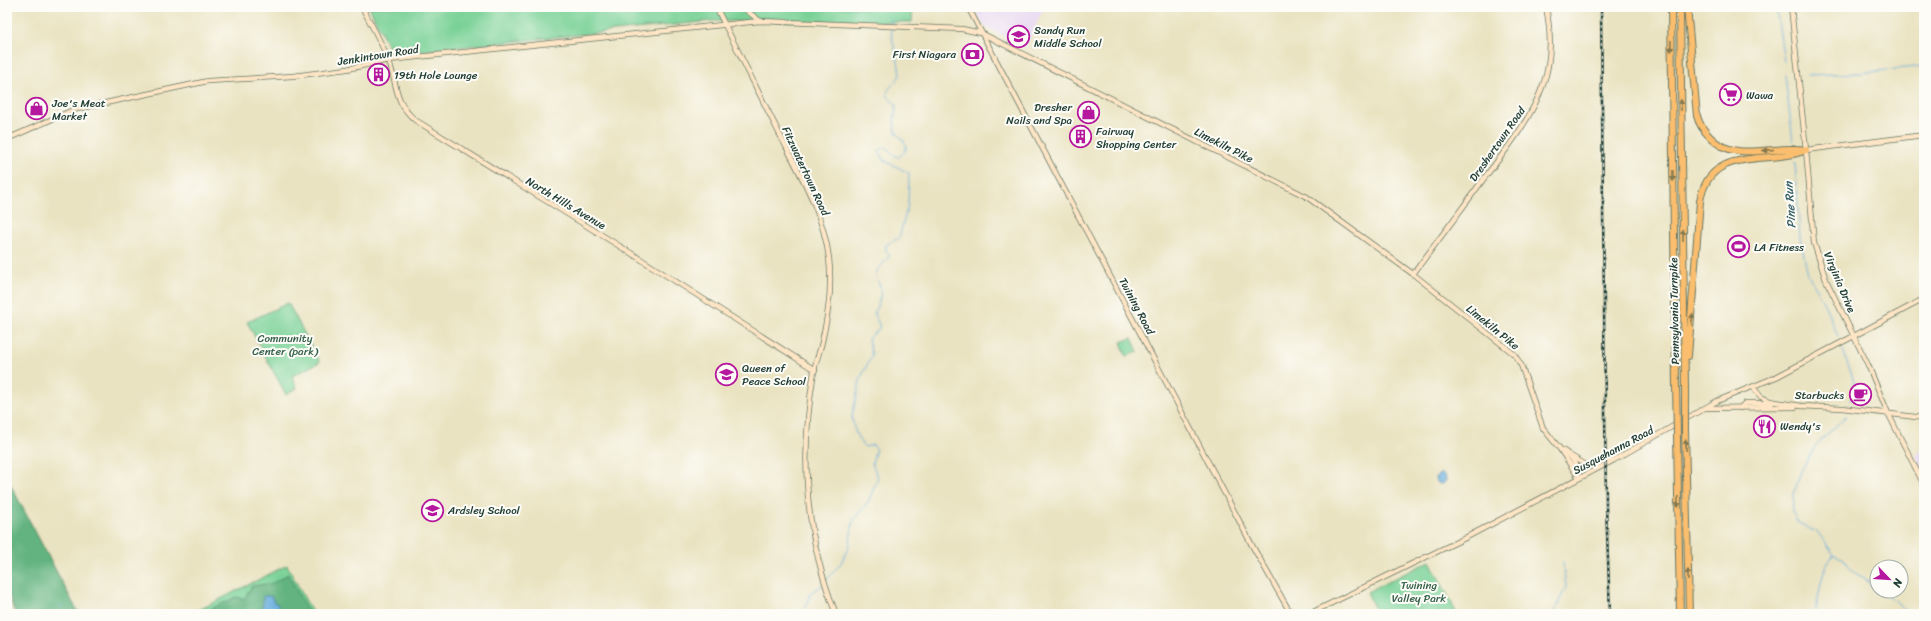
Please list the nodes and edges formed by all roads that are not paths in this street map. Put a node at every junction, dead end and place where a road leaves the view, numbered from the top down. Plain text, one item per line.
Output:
1 (362, 7) edge
2 (716, 7) edge
3 (742, 7) edge
4 (968, 7) edge
5 (1546, 7) edge
6 (1671, 7) edge
7 (1680, 7) edge
8 (1687, 7) edge
9 (1791, 7) edge
10 (760, 21) junction
11 (724, 25) junction
12 (981, 33) junction
13 (389, 60) junction
14 (1924, 135) edge
15 (7, 139) edge
16 (1806, 150) junction
17 (1413, 274) junction
18 (1924, 299) edge
19 (1853, 336) junction
20 (815, 370) junction
21 (1685, 386) junction
22 (1753, 387) junction
23 (1775, 402) junction
24 (1800, 406) junction
25 (1704, 408) junction
26 (1740, 408) junction
27 (1888, 413) junction
28 (1924, 418) edge
29 (1560, 449) junction
30 (1570, 456) junction
31 (1603, 466) junction
32 (1579, 478) junction
33 (1924, 485) edge
34 (836, 614) edge
35 (1291, 614) edge
36 (1309, 614) edge
37 (1680, 614) edge
38 (1689, 614) edge

1 - 13 street, North Hills Avenue
2 - 11 street, Fitzwatertown Road
3 - 10 street
4 - 12 street, Twining Road
5 - 17 street, Dreshertown Road
6 -> 37 highway, Pennsylvania Turnpike, bridge
21 -> 7 highway, Pennsylvania Turnpike
16 -> 8 highway
9 - 16 street, Virginia Drive
10 - 11 street, Jenkintown Road
10 - 12 street, Limekiln Pike
11 - 13 street, Jenkintown Road
11 - 20 street, Fitzwatertown Road
12 - 17 street, Limekiln Pike
12 - 35 street, Twining Road
13 - 15 street, Jenkintown Road
13 - 20 street, North Hills Avenue
14 - 16 street
16 - 19 street, Virginia Drive
21 -> 16 highway
17 - 29 street, Limekiln Pike
18 - 19 street, Susquehanna Road
19 - 22 street, Susquehanna Road
19 - 27 street, Virginia Drive
20 - 34 street, Fitzwatertown Road
38 -> 21 highway, Pennsylvania Turnpike, bridge
22 - 23 street
22 - 25 street, Susquehanna Road
23 - 24 street
23 - 26 street
24 - 26 street
24 - 27 street
25 - 26 street
25 - 31 street, Susquehanna Road
27 - 28 street
27 - 33 street
29 - 30 street, Limekiln Pike
29 - 32 street, Limekiln Pike
30 - 31 street
30 - 32 street, Limekiln Pike
31 - 32 street, Susquehanna Road
32 - 36 street, Susquehanna Road

